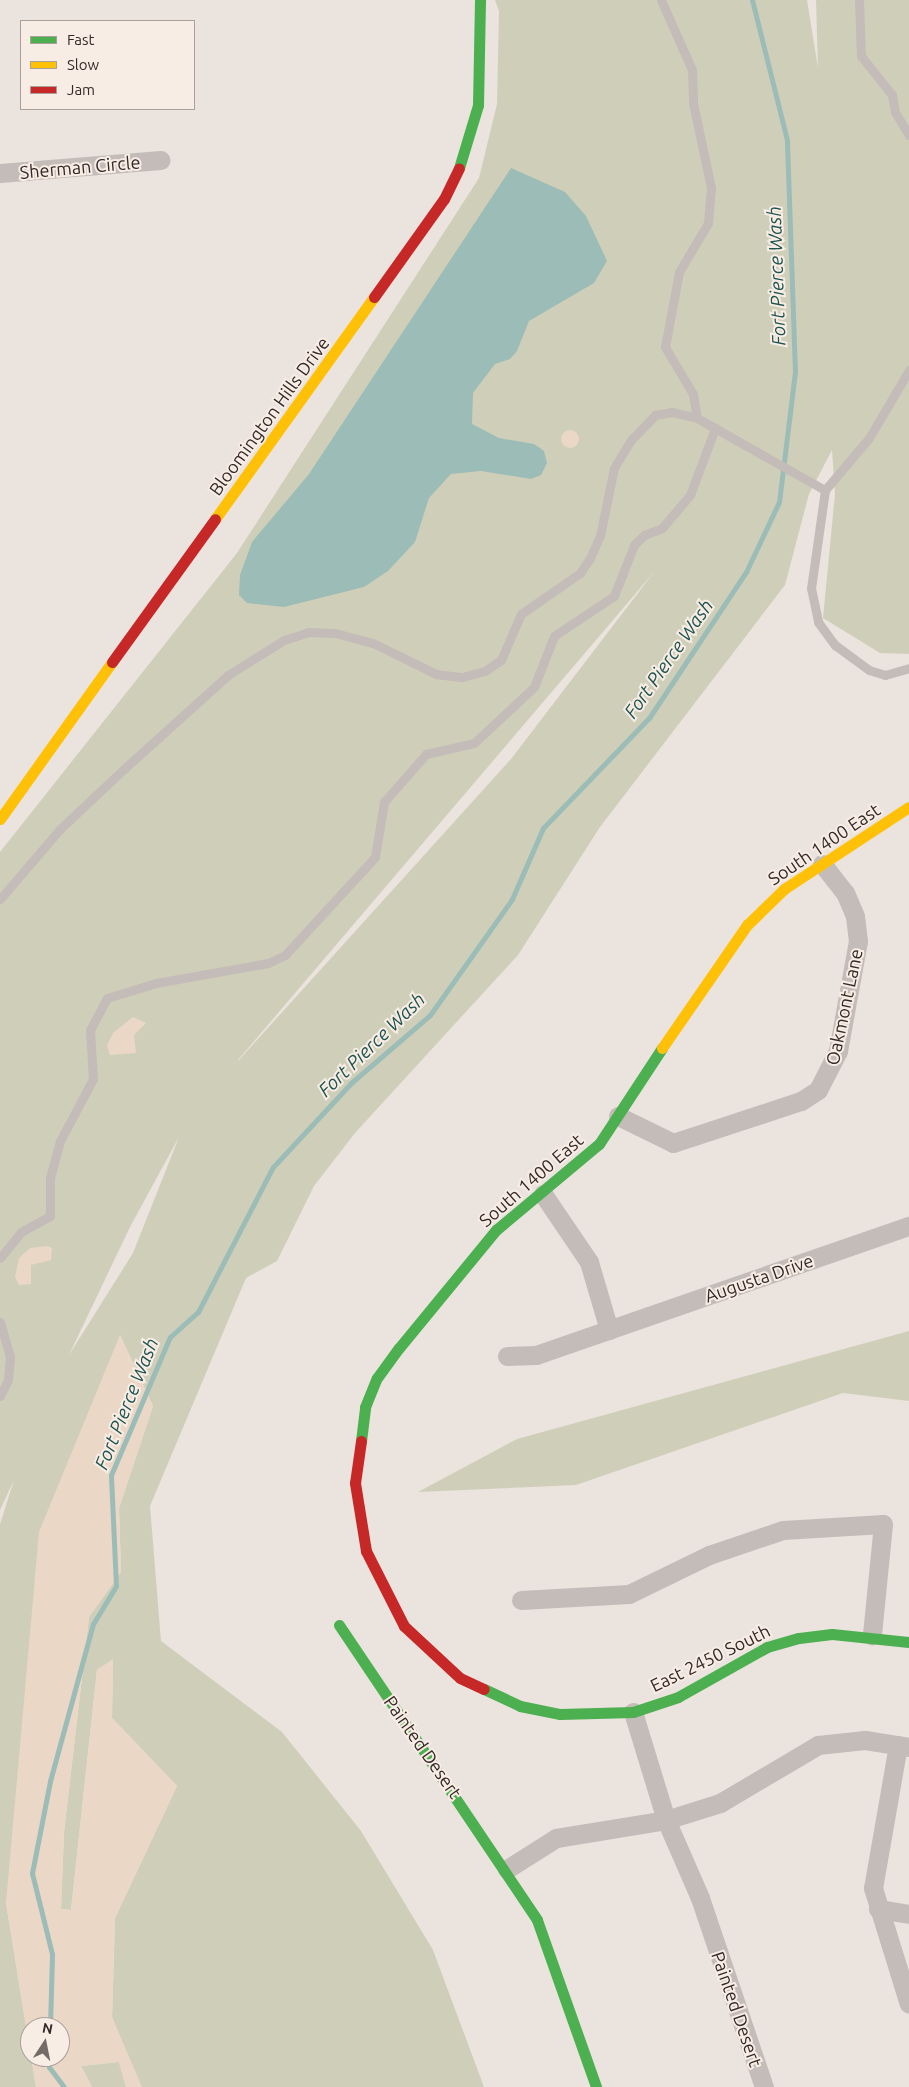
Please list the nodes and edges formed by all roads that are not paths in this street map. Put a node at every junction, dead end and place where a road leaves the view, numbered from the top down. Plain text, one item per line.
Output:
1 (480, 0) edge
2 (661, 0) edge
3 (859, 0) edge
4 (909, 135) edge
5 (160, 160) dead end
6 (0, 173) edge
7 (909, 370) edge
8 (697, 418) junction
9 (715, 428) junction
10 (825, 490) junction
11 (909, 668) edge
12 (909, 807) edge
13 (0, 819) edge
14 (822, 864) junction
15 (0, 899) edge
16 (618, 1116) junction
17 (543, 1194) junction
18 (909, 1226) edge
19 (0, 1258) edge
20 (0, 1322) edge
21 (609, 1330) junction
22 (507, 1356) dead end
23 (0, 1396) edge
24 (521, 1600) dead end
25 (339, 1626) dead end
26 (404, 1626) joint
27 (872, 1635) junction
28 (909, 1642) edge
29 (633, 1712) junction
30 (904, 1746) edge
31 (666, 1820) junction
32 (507, 1869) junction
33 (878, 1909) junction
34 (909, 1914) edge
35 (909, 2004) edge
36 (596, 2087) edge
37 (764, 2087) edge

1 - 13 street, Bloomington Hills Drive
2 - 8 lane
3 - 4 lane
5 - 6 street, Sherman Circle
7 - 10 lane
8 - 9 lane
8 - 15 lane
9 - 10 lane
9 - 19 lane
10 - 11 lane
12 - 14 street, South 1400 East
14 - 16 street, South 1400 East
14 - 16 street, Oakmont Lane
16 - 17 street, South 1400 East
17 - 21 street
17 - 26 street, South 1400 East
18 - 21 street, Augusta Drive
20 - 23 lane
21 - 22 street, Augusta Drive
24 - 27 street
25 - 32 street, Painted Desert
26 - 29 street, East 2450 South
27 - 28 street, East 2450 South
27 - 29 street, East 2450 South
29 - 31 street, Painted Desert
30 - 31 street
30 - 33 street
31 - 32 street
31 - 37 street, Painted Desert
32 - 36 street, Painted Desert
33 - 34 street
33 - 35 street

